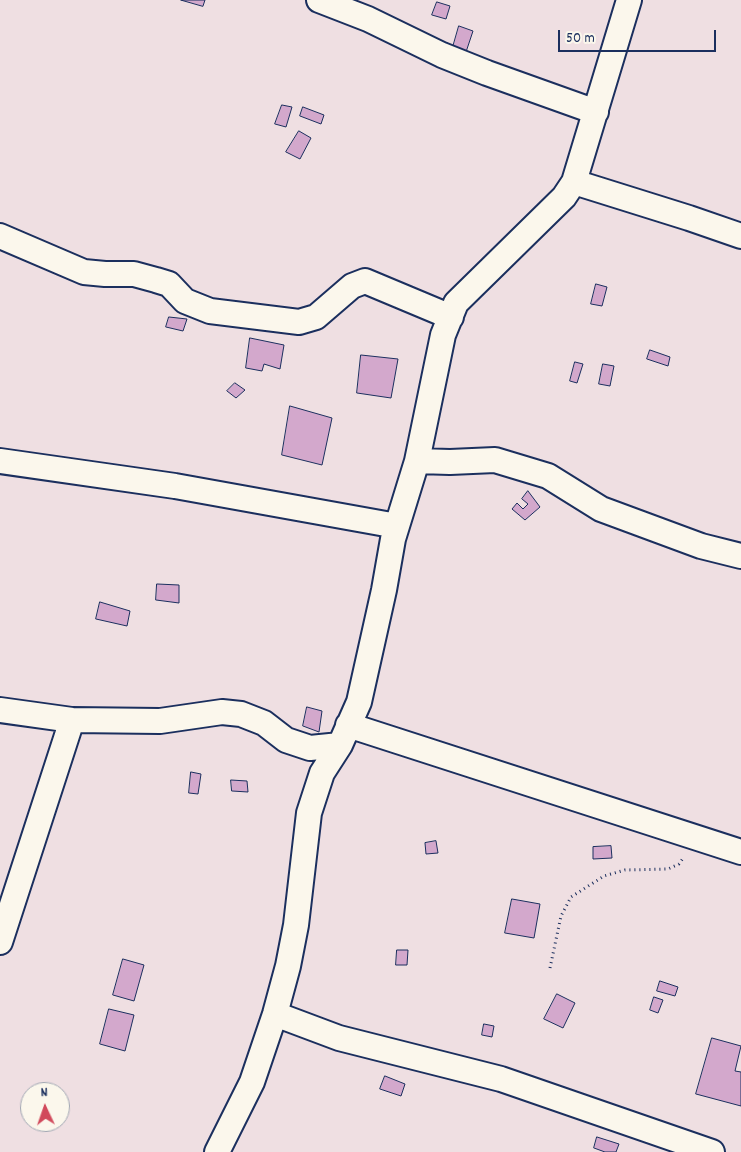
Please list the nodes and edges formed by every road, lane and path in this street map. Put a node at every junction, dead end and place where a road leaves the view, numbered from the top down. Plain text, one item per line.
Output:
1 (319, 0) edge
2 (629, 0) edge
3 (596, 112) junction
4 (574, 182) junction
5 (0, 236) edge
6 (741, 236) edge
7 (450, 317) junction
8 (417, 460) junction
9 (0, 461) edge
10 (397, 526) junction
11 (741, 556) edge
12 (0, 710) edge
13 (72, 720) junction
14 (344, 735) junction
15 (695, 837) junction
16 (741, 852) edge
17 (0, 942) edge
18 (550, 968) dead end
19 (275, 1014) junction
20 (217, 1152) edge
21 (712, 1152) edge

1 - 3 street
2 - 3 street
3 - 4 street
4 - 6 street
4 - 7 street
5 - 7 street
7 - 8 street
8 - 10 street
8 - 11 street
9 - 10 street
10 - 14 street
12 - 13 street
13 - 14 street
13 - 17 street
14 - 15 street
14 - 19 street
15 - 16 street
15 - 18 path
19 - 20 street
19 - 21 street

